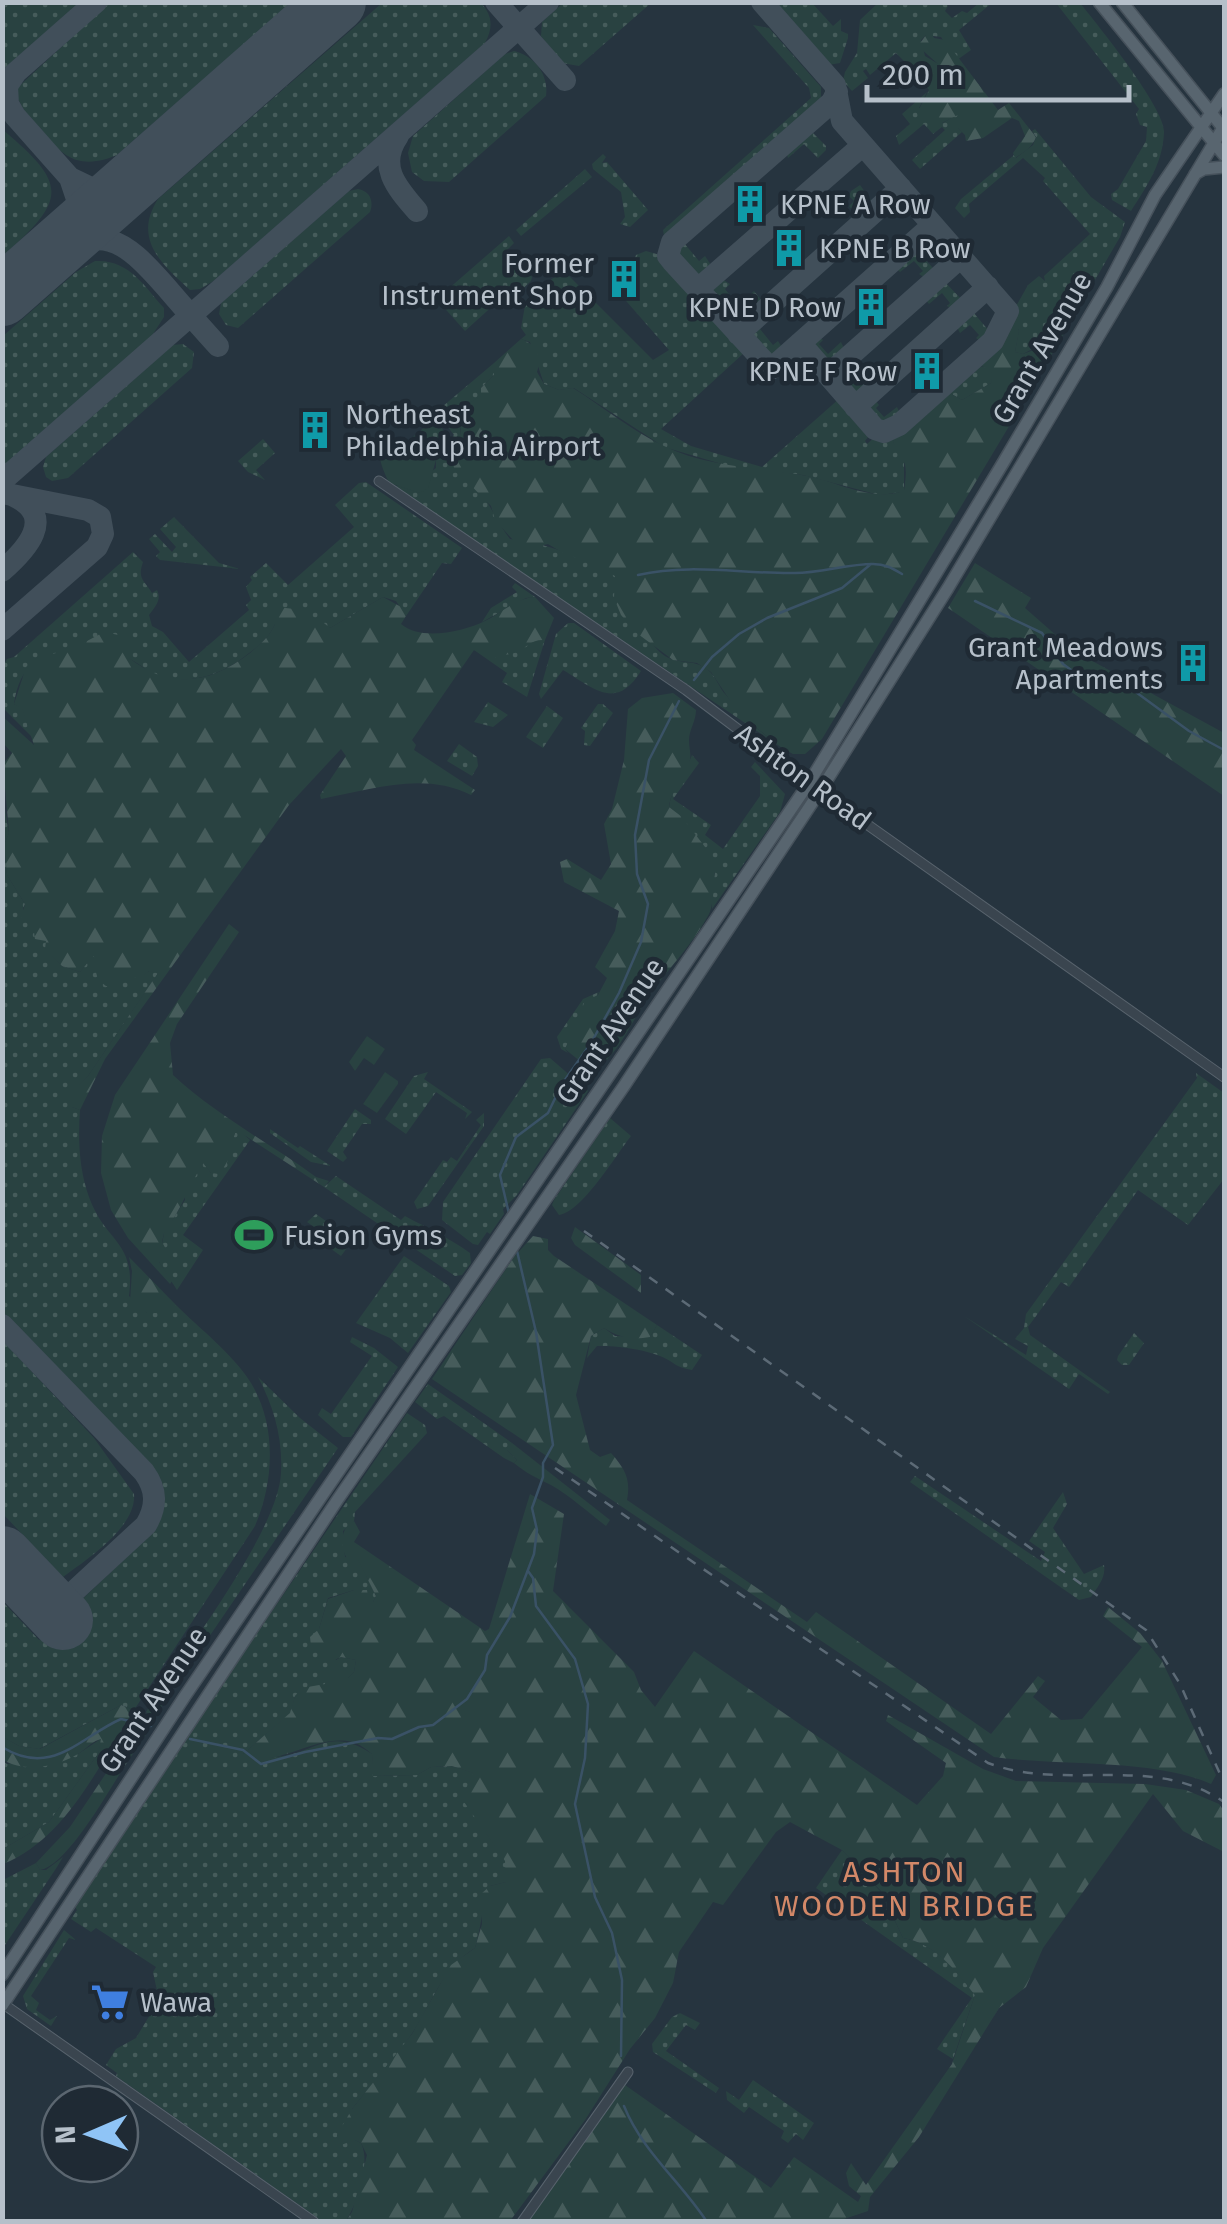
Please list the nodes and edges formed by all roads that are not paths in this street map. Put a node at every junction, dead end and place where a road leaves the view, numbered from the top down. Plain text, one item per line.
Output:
1 (1099, 2) edge
2 (1122, 2) edge
3 (1224, 94) edge
4 (1211, 114) junction
5 (1224, 127) edge
6 (1200, 128) junction
7 (1214, 143) junction
8 (1224, 155) edge
9 (1224, 167) edge
10 (1196, 174) junction
11 (1106, 287) junction
12 (1122, 297) junction
13 (1084, 326) junction
14 (1100, 335) junction
15 (379, 481) dead end
16 (914, 611) junction
17 (927, 620) junction
18 (808, 783) junction
19 (820, 791) junction
20 (652, 1012) junction
21 (667, 1022) junction
22 (1224, 1077) edge
23 (464, 1290) junction
24 (438, 1357) junction
25 (2, 1975) edge
26 (3, 2004) edge
27 (628, 2072) dead end
28 (314, 2222) edge
29 (522, 2222) edge

1 - 6 main road
2 - 4 main road
3 - 4 main road, Grant Avenue
4 - 5 main road
4 - 6 main road, Grant Avenue
5 - 7 main road, Grant Avenue
6 - 7 main road
6 - 11 main road, Grant Avenue
7 - 8 main road
7 - 10 main road, Grant Avenue
9 - 10 main road
10 - 12 main road, Grant Avenue
11 - 12 main road
11 - 13 main road, Grant Avenue
12 - 14 main road, Grant Avenue
13 - 14 main road
13 - 16 main road, Grant Avenue
14 - 17 main road, Grant Avenue
15 - 18 street, Ashton Road
16 - 17 main road
16 - 18 main road, Grant Avenue
17 - 19 main road, Grant Avenue
18 - 19 street, Ashton Road
18 - 20 main road, Grant Avenue
19 - 21 main road, Grant Avenue
19 - 22 street, Ashton Road
20 - 21 main road
20 - 23 main road, Grant Avenue
21 - 24 main road, Grant Avenue
23 - 24 main road
23 - 25 main road, Grant Avenue
24 - 26 main road, Grant Avenue
26 - 28 street
27 - 29 street

